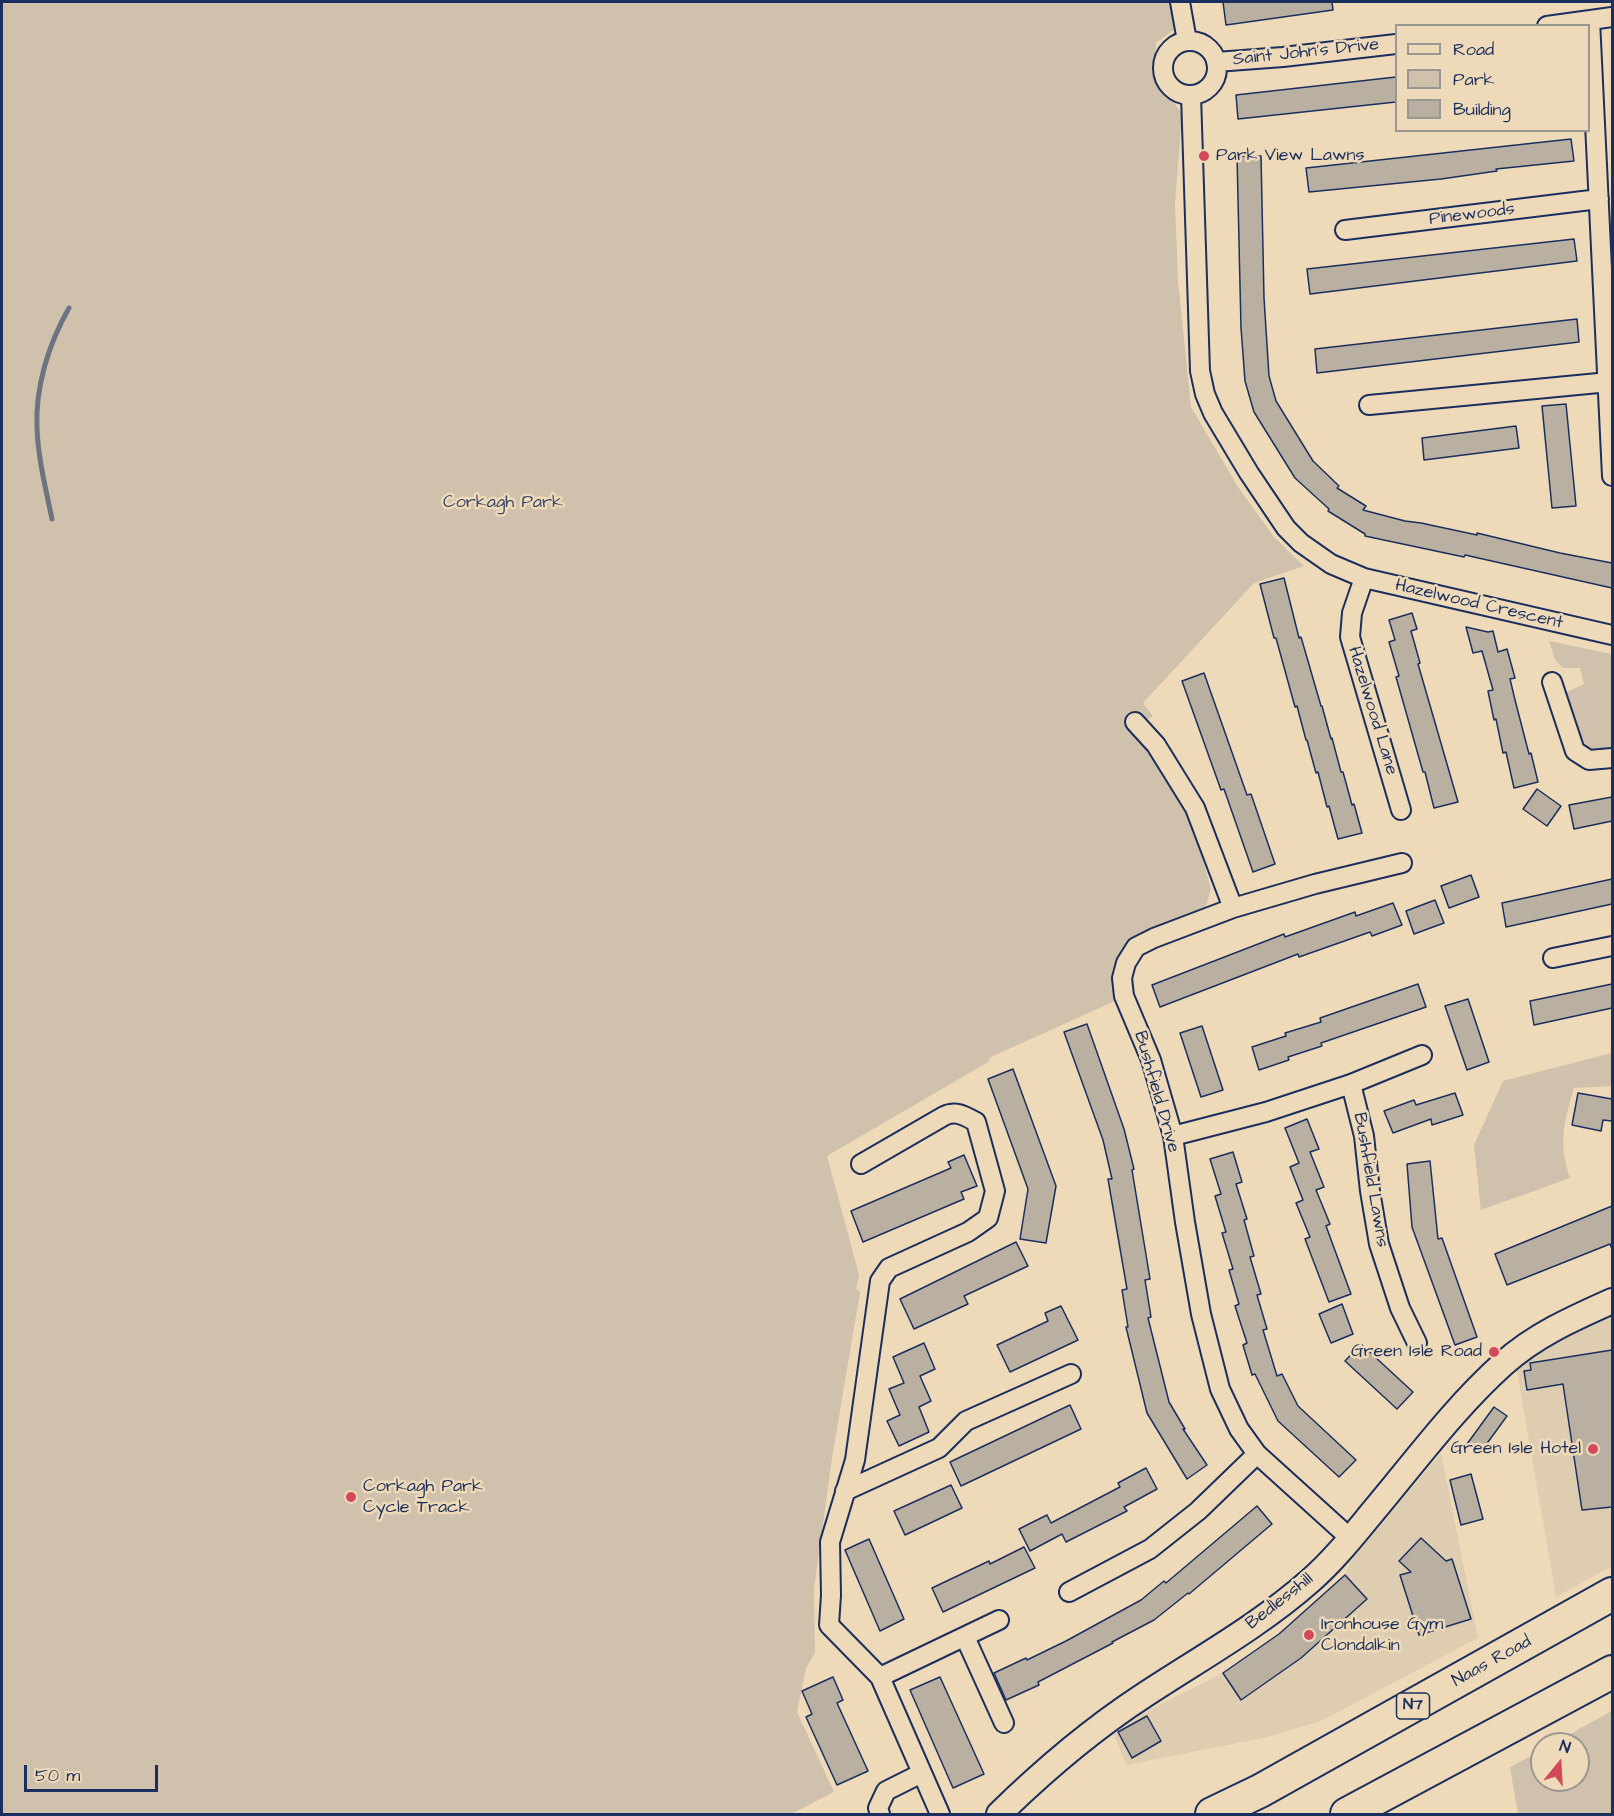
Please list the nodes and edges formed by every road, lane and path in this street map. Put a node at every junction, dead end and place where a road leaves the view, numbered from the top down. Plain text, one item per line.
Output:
1 (1180, 2) edge
2 (1612, 17) edge
3 (1590, 20) junction
4 (1561, 24) edge
5 (1187, 41) junction
6 (1395, 44) edge
7 (1216, 62) junction
8 (1191, 95) junction
9 (1599, 199) junction
10 (1345, 230) dead end
11 (1609, 382) junction
12 (1369, 405) dead end
13 (1612, 476) edge
14 (1364, 578) junction
15 (1612, 635) edge
16 (1552, 682) dead end
17 (1135, 722) dead end
18 (1612, 758) edge
19 (1401, 810) dead end
20 (1402, 863) dead end
21 (1233, 908) junction
22 (1612, 946) edge
23 (1553, 958) dead end
24 (1422, 1055) dead end
25 (1351, 1084) junction
26 (1173, 1136) junction
27 (861, 1164) dead end
28 (1612, 1301) edge
29 (1416, 1343) dead end
30 (1071, 1374) dead end
31 (1257, 1454) junction
32 (845, 1491) junction
33 (1351, 1539) junction
34 (1069, 1592) dead end
35 (1612, 1594) edge
36 (999, 1620) dead end
37 (965, 1637) junction
38 (1612, 1672) edge
39 (880, 1677) junction
40 (1004, 1723) dead end
41 (922, 1773) junction
42 (880, 1815) edge
43 (940, 1815) edge
44 (999, 1815) edge
45 (1212, 1815) edge
46 (1347, 1815) edge

1 - 5 street
2 - 3 street
3 - 4 street
3 - 9 street
5 - 7 street
5 - 8 street
6 - 7 street, Saint John's Drive
7 - 8 street
8 - 14 street, Hazelwood Crescent
9 - 10 street, Pinewoods
9 - 11 street
11 - 12 street
11 - 13 street
14 - 15 street, Hazelwood Crescent
14 - 19 street, Hazelwood Lane
16 - 18 street
17 - 21 street
20 - 21 street, Bushfield Drive
21 - 26 street, Bushfield Drive
22 - 23 street
24 - 25 street
25 - 26 street
25 - 29 street, Bushfield Lawns
26 - 31 street, Bushfield Drive
27 - 32 street
28 - 33 street, Bedlesshill
30 - 32 street
31 - 33 street, Bushfield Drive
31 - 34 street
32 - 39 street
33 - 44 street, Bedlesshill
35 - 45 highway, Naas Road / N7
36 - 37 street
37 - 39 street
37 - 40 street
38 - 46 highway
39 - 41 street
41 - 42 street
41 - 43 street

